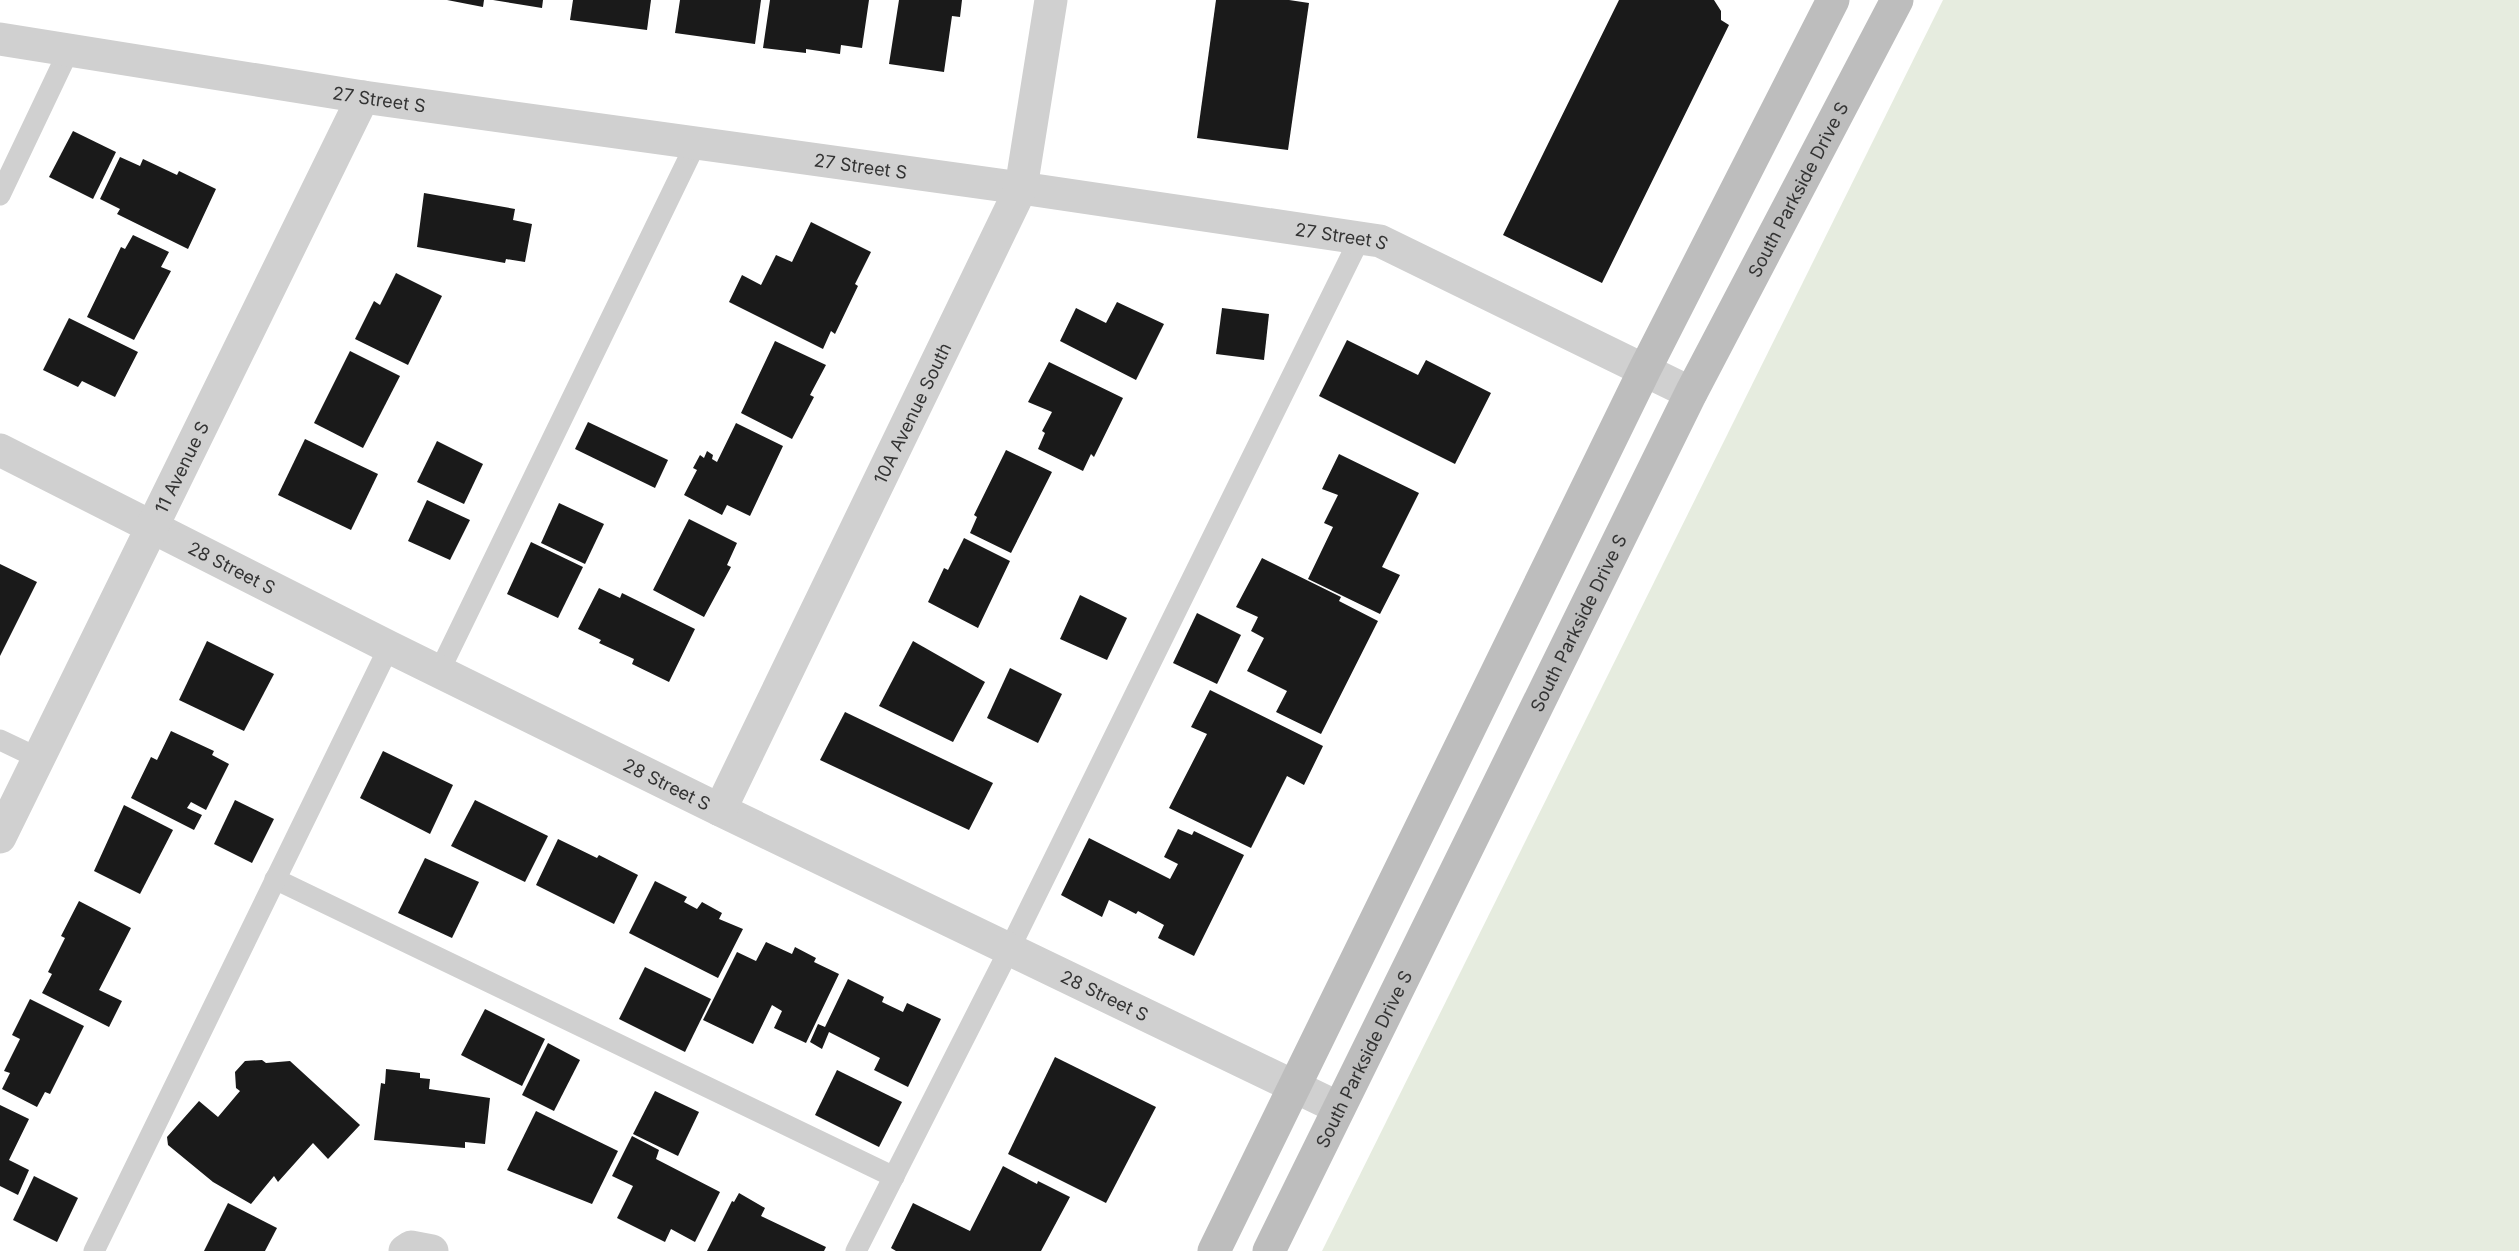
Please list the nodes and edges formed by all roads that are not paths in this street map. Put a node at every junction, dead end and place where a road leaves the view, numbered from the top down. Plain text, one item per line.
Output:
1 (1051, 0) edge
2 (1833, 0) edge
3 (1897, 0) edge
4 (0, 39) edge
5 (69, 50) junction
6 (363, 97) junction
7 (696, 143) junction
8 (1021, 188) junction
9 (0, 195) edge
10 (1360, 238) junction
11 (1645, 369) junction
12 (1691, 393) junction
13 (0, 450) edge
14 (151, 526) junction
15 (389, 647) junction
16 (439, 672) junction
17 (0, 740) edge
18 (38, 758) junction
19 (720, 810) junction
20 (0, 837) edge
21 (275, 879) junction
22 (1009, 951) junction
23 (1296, 1088) junction
24 (1339, 1108) junction
25 (894, 1177) junction
26 (94, 1251) edge
27 (405, 1251) edge
28 (432, 1251) edge
29 (856, 1251) edge
30 (1214, 1251) edge
31 (1269, 1251) edge

1 - 8 street, 10A Avenue South
2 - 11 main road
3 - 12 main road, South Parkside Drive S
4 - 5 street, 27 Street S
5 - 6 street, 27 Street S
5 - 9 lane
6 - 7 street, 27 Street S
6 - 14 street, 11 Avenue S
7 - 8 street, 27 Street S
7 - 16 lane
8 - 10 street, 27 Street S
8 - 19 street, 10A Avenue South
10 - 11 street, 27 Street S
10 - 22 lane
11 - 12 street, 27 Street S
11 - 23 main road
12 - 24 main road, South Parkside Drive S
13 - 14 street, 28 Street S
14 - 15 street, 28 Street S
14 - 18 street, 11 Avenue S
15 - 16 street, 28 Street S
15 - 21 lane
16 - 19 street, 28 Street S
17 - 18 lane
18 - 20 street, 11 Avenue S
19 - 22 street, 28 Street S
21 - 25 lane
21 - 26 lane
22 - 23 street, 28 Street S
22 - 25 lane
23 - 24 street, 28 Street S
23 - 30 main road
24 - 31 main road, South Parkside Drive S
25 - 29 lane
27 - 28 street

